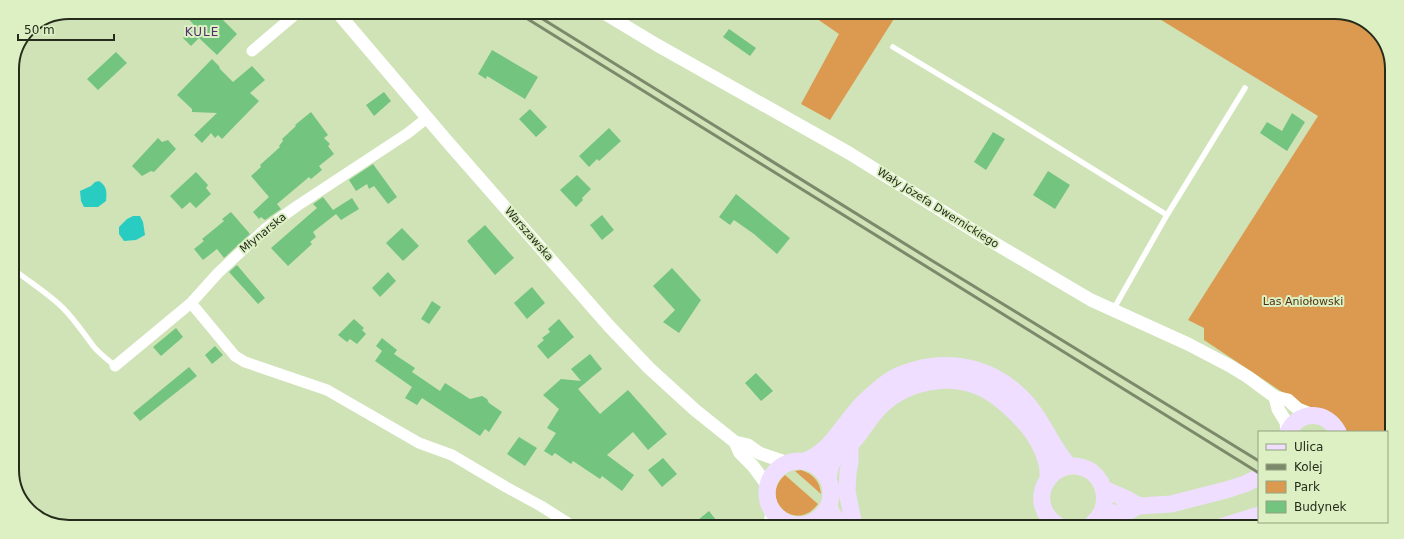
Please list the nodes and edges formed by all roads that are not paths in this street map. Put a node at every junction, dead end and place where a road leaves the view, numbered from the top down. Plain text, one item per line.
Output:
1 (290, 19) edge
2 (343, 19) edge
3 (614, 19) edge
4 (893, 47) dead end
5 (252, 52) dead end
6 (1245, 88) dead end
7 (427, 118) junction
8 (1167, 216) junction
9 (19, 274) edge
10 (191, 303) junction
11 (1113, 310) junction
12 (115, 366) joint
13 (1275, 396) junction
14 (1313, 415) junction
15 (1288, 431) edge
16 (1289, 431) edge
17 (1337, 431) edge
18 (734, 442) junction
19 (850, 446) junction
20 (805, 461) junction
21 (788, 463) junction
22 (1069, 466) junction
23 (1258, 477) edge
24 (828, 479) junction
25 (1048, 479) junction
26 (768, 485) junction
27 (1104, 489) junction
28 (829, 504) junction
29 (1139, 506) junction
30 (1258, 515) edge
31 (770, 517) edge
32 (563, 520) edge
33 (782, 520) edge
34 (816, 520) edge
35 (837, 520) edge
36 (853, 520) edge
37 (1043, 520) edge
38 (1095, 520) edge
39 (1099, 520) edge
40 (1243, 520) edge

1 - 5 street
2 - 7 street, Warszawska
3 - 11 street, Wały Józefa Dwernickiego
4 - 8 lane
6 - 8 lane
7 - 10 street, Młynarska
7 - 18 street, Warszawska
8 - 11 lane
9 - 12 lane
10 - 12 street, Młynarska
10 - 32 street
11 - 13 street, Wały Józefa Dwernickiego
13 - 14 street, Wały Józefa Dwernickiego
13 - 15 street
14 - 16 main road
14 - 17 main road
18 - 21 street, Warszawska
18 - 26 street, Warszawska
19 - 24 main road
19 - 25 main road
19 - 36 main road
20 - 21 main road
20 - 22 main road
20 - 24 main road
21 - 26 main road
22 - 25 main road
22 - 27 main road
23 - 29 main road
24 - 28 main road
25 - 37 main road
26 - 31 main road
27 - 29 main road
27 - 38 main road
28 - 34 main road
28 - 35 main road
29 - 39 main road
30 - 40 main road
31 - 33 main road

